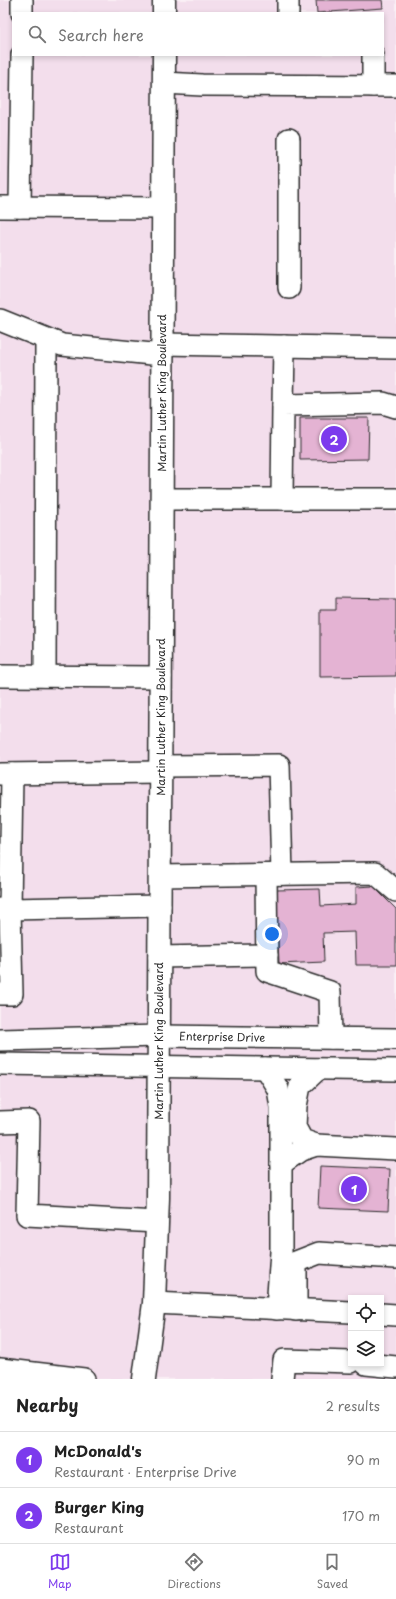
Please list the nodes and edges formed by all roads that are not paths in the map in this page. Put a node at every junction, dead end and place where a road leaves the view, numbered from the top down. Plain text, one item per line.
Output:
1 (22, 0) edge
2 (164, 0) edge
3 (288, 0) edge
4 (22, 12) edge
5 (164, 12) edge
6 (288, 12) edge
7 (22, 56) edge
8 (164, 56) edge
9 (373, 56) edge
10 (164, 83) junction
11 (373, 86) junction
12 (396, 86) edge
13 (289, 139) dead end
14 (10, 207) edge
15 (163, 208) junction
16 (289, 288) dead end
17 (0, 320) edge
18 (46, 339) junction
19 (284, 346) junction
20 (396, 348) edge
21 (162, 349) junction
22 (283, 405) junction
23 (396, 407) edge
24 (162, 499) junction
25 (282, 499) junction
26 (396, 499) edge
27 (0, 676) edge
28 (44, 676) junction
29 (161, 677) junction
30 (161, 769) junction
31 (6, 774) edge
32 (274, 875) junction
33 (160, 876) junction
34 (396, 891) edge
35 (160, 906) junction
36 (5, 909) edge
37 (267, 955) junction
38 (159, 957) junction
39 (0, 994) edge
40 (159, 1036) junction
41 (330, 1038) junction
42 (396, 1039) edge
43 (0, 1040) edge
44 (0, 1064) edge
45 (160, 1066) junction
46 (265, 1068) junction
47 (318, 1069) junction
48 (396, 1070) edge
49 (0, 1122) edge
50 (316, 1145) junction
51 (396, 1149) edge
52 (281, 1164) junction
53 (157, 1222) junction
54 (396, 1258) edge
55 (154, 1303) junction
56 (287, 1309) junction
57 (348, 1312) edge
58 (384, 1314) edge
59 (396, 1316) edge
60 (348, 1362) edge
61 (384, 1366) edge
62 (396, 1367) edge
63 (0, 1369) edge
64 (84, 1379) edge
65 (144, 1379) edge
66 (282, 1379) edge

1 - 4 street
2 - 5 main road
3 - 6 street
7 - 14 street
8 - 10 main road, Martin Luther King Boulevard
9 - 11 street
10 - 11 street
10 - 15 main road, Martin Luther King Boulevard
11 - 12 street
13 - 16 street
14 - 15 street
15 - 21 main road, Martin Luther King Boulevard
17 - 18 street
18 - 21 street
18 - 28 street
19 - 20 street
19 - 21 street
19 - 22 street
21 - 24 main road, Martin Luther King Boulevard
22 - 23 street
22 - 25 street
24 - 25 street
24 - 29 main road, Martin Luther King Boulevard
25 - 26 street
27 - 28 street
28 - 29 street
29 - 30 main road, Martin Luther King Boulevard
30 - 31 street
30 - 32 street
30 - 33 main road, Martin Luther King Boulevard
31 - 36 street
32 - 33 street
32 - 34 street
32 - 37 street
33 - 35 main road, Martin Luther King Boulevard
35 - 36 street
35 - 38 main road, Martin Luther King Boulevard
36 - 39 street
37 - 38 street
37 - 41 street
38 - 40 main road, Martin Luther King Boulevard
40 - 41 street, Enterprise Drive
40 - 43 street, Enterprise Drive
40 - 45 main road, Martin Luther King Boulevard
41 - 42 street, Enterprise Drive
44 - 45 street
45 - 46 street
45 - 53 main road, Martin Luther King Boulevard
46 - 47 street
46 - 52 street
47 - 48 street
47 - 50 street
49 - 53 street
50 - 51 street
50 - 52 street
52 - 56 street
53 - 55 main road, Martin Luther King Boulevard
54 - 56 street
55 - 56 street
55 - 65 main road, Martin Luther King Boulevard
56 - 57 street
58 - 59 street
60 - 66 street
61 - 62 street
63 - 64 street

